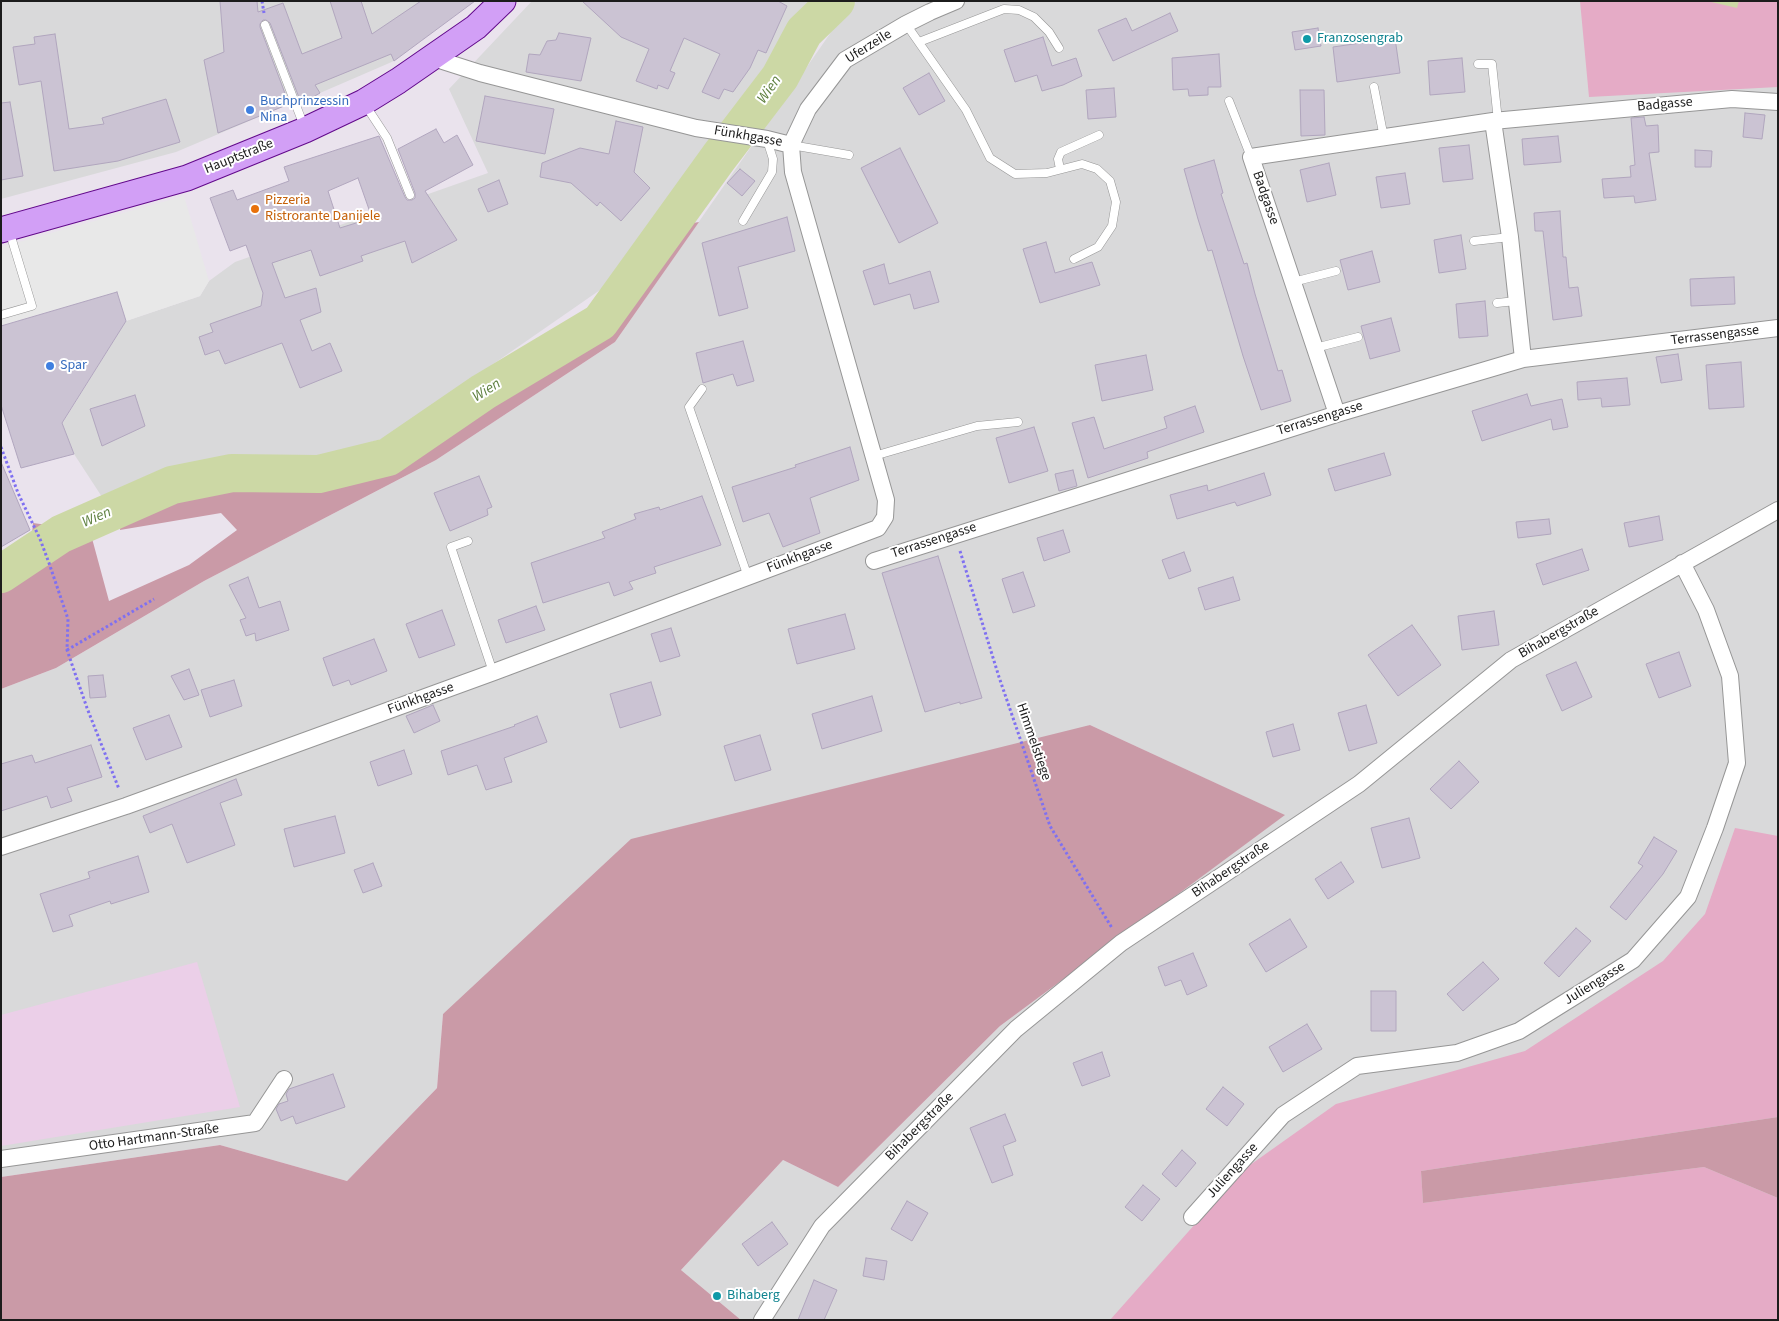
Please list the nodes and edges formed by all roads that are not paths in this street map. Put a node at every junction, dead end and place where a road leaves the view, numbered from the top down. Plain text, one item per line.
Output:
1 (956, 1) edge
2 (499, 3) edge
3 (906, 24) junction
4 (265, 25) dead end
5 (919, 42) junction
6 (1059, 48) dead end
7 (433, 58) junction
8 (1478, 64) dead end
9 (1374, 87) dead end
10 (1229, 101) dead end
11 (364, 102) junction
12 (1778, 102) edge
13 (1496, 121) junction
14 (305, 130) junction
15 (1099, 135) dead end
16 (1384, 138) junction
17 (767, 139) junction
18 (791, 145) junction
19 (849, 155) dead end
20 (1251, 157) junction
21 (1060, 169) junction
22 (410, 195) dead end
23 (743, 221) dead end
24 (5, 229) edge
25 (1510, 237) junction
26 (1474, 241) dead end
27 (1074, 259) dead end
28 (1336, 271) dead end
29 (1293, 282) junction
30 (1516, 301) junction
31 (1497, 304) dead end
32 (1, 315) edge
33 (1778, 328) edge
34 (1358, 337) dead end
35 (1315, 348) junction
36 (1523, 358) junction
37 (702, 389) dead end
38 (1337, 414) junction
39 (1018, 422) dead end
40 (874, 456) junction
41 (1778, 510) edge
42 (468, 541) dead end
43 (874, 561) dead end
44 (1682, 563) junction
45 (748, 577) junction
46 (494, 672) junction
47 (1, 847) edge
48 (284, 1079) dead end
49 (1, 1159) edge
50 (1192, 1217) dead end
51 (762, 1320) edge

1 - 3 street, Uferzeile
2 - 7 main road, Hauptstraße
3 - 5 lane
3 - 18 street, Uferzeile
4 - 14 lane
5 - 6 lane
5 - 21 lane
7 - 11 main road, Hauptstraße
7 - 17 street, Fünkhgasse
8 - 13 lane
9 - 16 lane
10 - 20 lane
11 - 14 main road, Hauptstraße
11 - 22 lane
12 - 13 street, Badgasse
13 - 16 street, Badgasse
13 - 25 street
14 - 24 main road, Hauptstraße
15 - 21 lane
16 - 20 street, Badgasse
17 - 18 street, Fünkhgasse
17 - 23 lane
18 - 19 lane
18 - 40 street, Fünkhgasse
20 - 29 street, Badgasse
21 - 27 lane
24 - 32 lane
25 - 26 lane
25 - 30 street
28 - 29 lane
29 - 35 street, Badgasse
30 - 31 lane
30 - 36 street
33 - 36 street, Terrassengasse
34 - 35 lane
35 - 38 street, Badgasse
36 - 38 street, Terrassengasse
37 - 45 lane
38 - 43 street, Terrassengasse
39 - 40 lane
40 - 45 street, Fünkhgasse
41 - 44 street, Bihabergstraße
42 - 46 lane
44 - 50 street, Juliengasse
44 - 51 street, Bihabergstraße
45 - 46 street, Fünkhgasse
46 - 47 street, Fünkhgasse
48 - 49 street, Otto Hartmann-Straße

